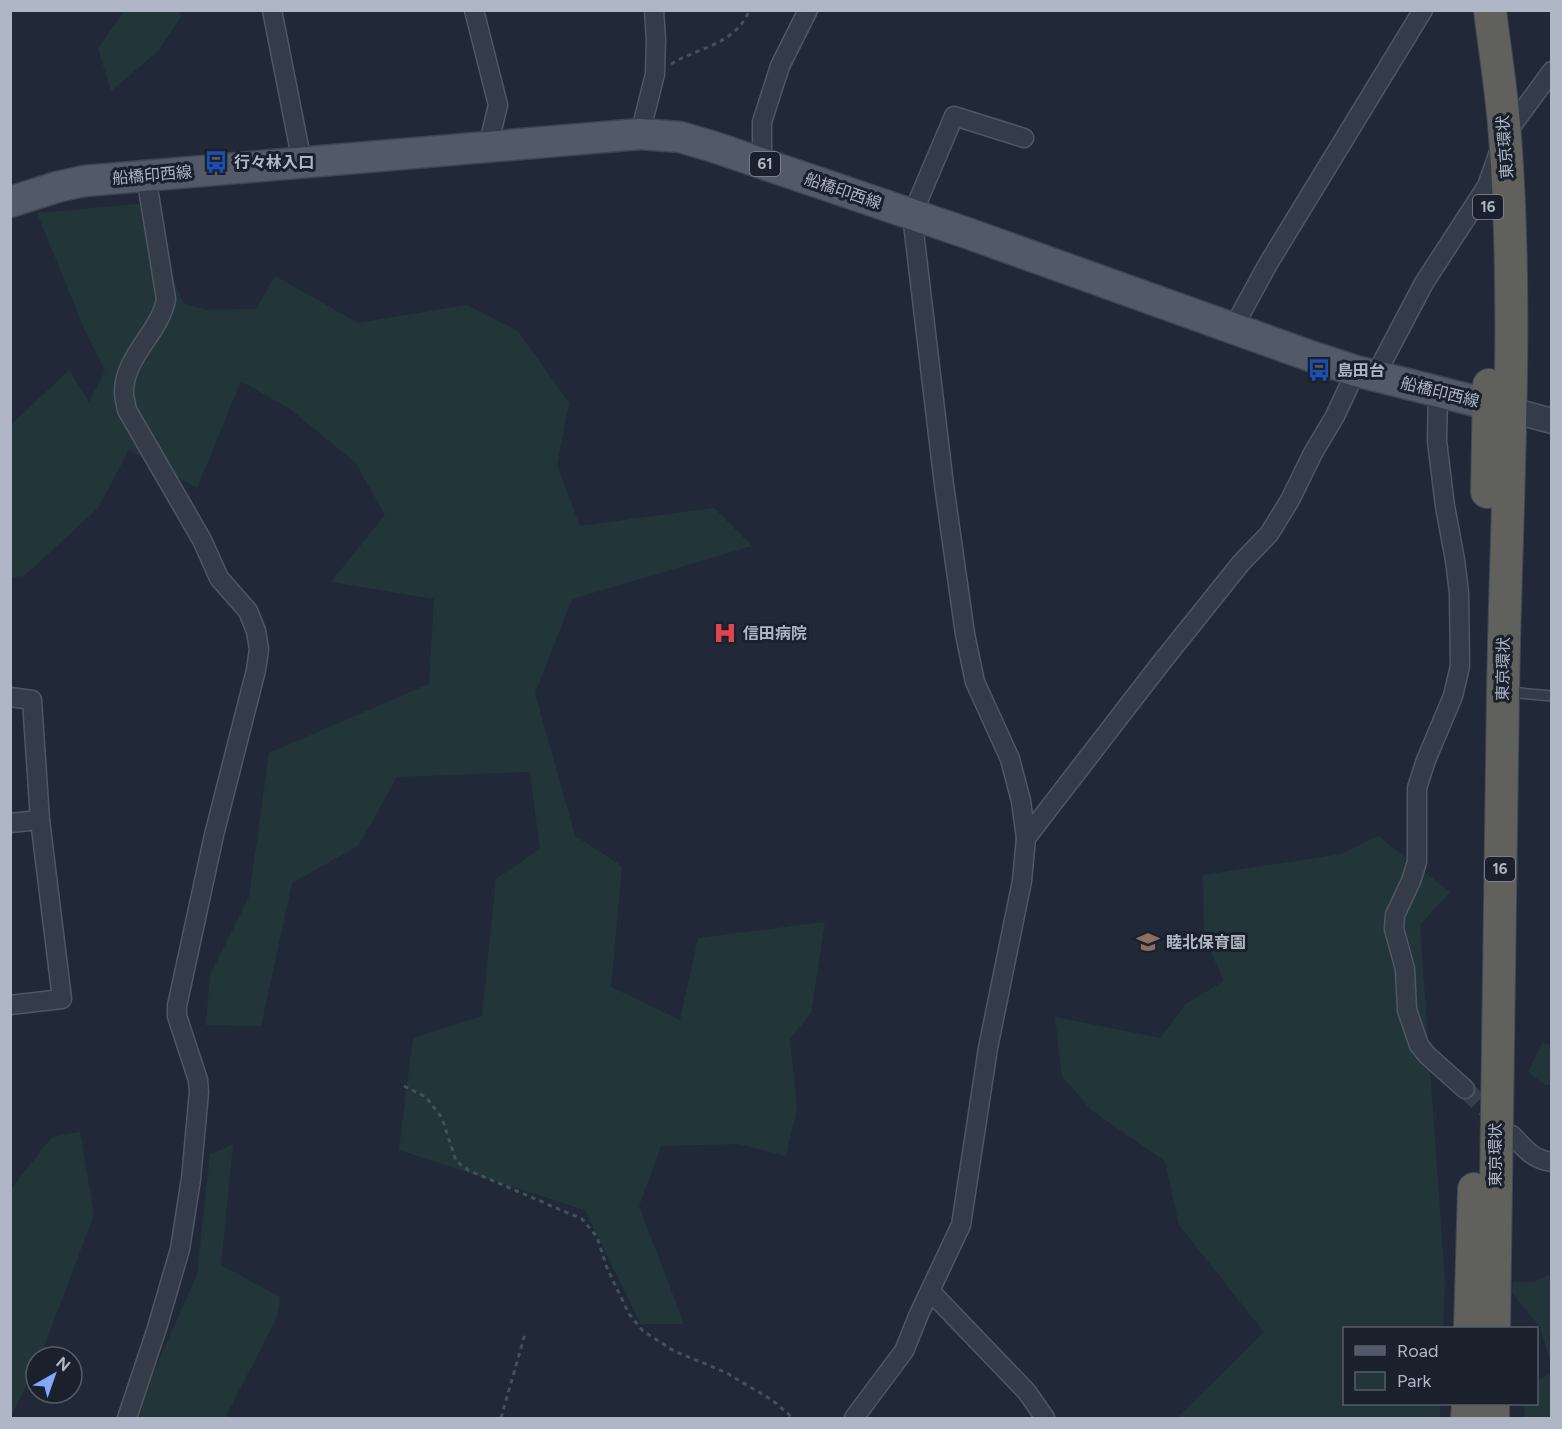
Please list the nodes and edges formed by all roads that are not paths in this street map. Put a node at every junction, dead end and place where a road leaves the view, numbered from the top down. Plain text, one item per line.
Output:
1 (272, 10) edge
2 (474, 10) edge
3 (654, 10) edge
4 (808, 10) edge
5 (1423, 10) edge
6 (1470, 10) edge
7 (1490, 10) edge
8 (1551, 71) edge
9 (640, 134) junction
10 (1505, 135) junction
11 (1024, 138) dead end
12 (488, 147) junction
13 (302, 162) junction
14 (762, 163) junction
15 (146, 176) junction
16 (1487, 186) junction
17 (10, 202) edge
18 (912, 215) junction
19 (1233, 328) junction
20 (1365, 374) junction
21 (1438, 393) junction
22 (1500, 407) junction
23 (1551, 421) edge
24 (1503, 691) junction
25 (1551, 696) edge
26 (10, 697) edge
27 (40, 820) junction
28 (10, 823) edge
29 (1026, 838) junction
30 (10, 1005) edge
31 (1466, 1089) tunnel mouth
32 (1512, 1135) tunnel mouth
33 (1551, 1162) edge
34 (931, 1292) junction
35 (1470, 1327) edge
36 (1494, 1327) edge
37 (127, 1419) edge
38 (854, 1419) edge
39 (1045, 1419) edge

1 - 13 street
2 - 12 street
3 - 9 street
4 - 14 street
5 - 19 street
6 - 16 highway, 東京環状 / 16
7 - 10 highway, 東京環状 / 16
8 - 10 street
9 - 12 main road, 船橋印西線 / 61
9 - 14 main road, 船橋印西線 / 61
10 - 16 street
10 - 22 highway, 東京環状 / 16
11 - 18 street
12 - 13 main road, 船橋印西線 / 61
13 - 15 main road, 船橋印西線 / 61
14 - 18 main road, 船橋印西線 / 61
15 - 17 main road, 船橋印西線 / 61
15 - 37 street
16 - 20 street
16 - 22 highway, 東京環状 / 16
18 - 19 main road, 船橋印西線 / 61
18 - 29 street
19 - 20 main road, 船橋印西線 / 61
20 - 21 main road, 船橋印西線 / 61
20 - 29 street
21 - 22 main road, 船橋印西線 / 61
21 - 31 street
22 - 23 street
22 - 24 highway, 東京環状 / 16
22 - 35 highway, 東京環状 / 16
24 - 25 lane
24 - 36 highway, 東京環状 / 16
26 - 27 street
27 - 28 street
27 - 30 street
29 - 34 street
32 - 33 street
34 - 38 street
34 - 39 street

